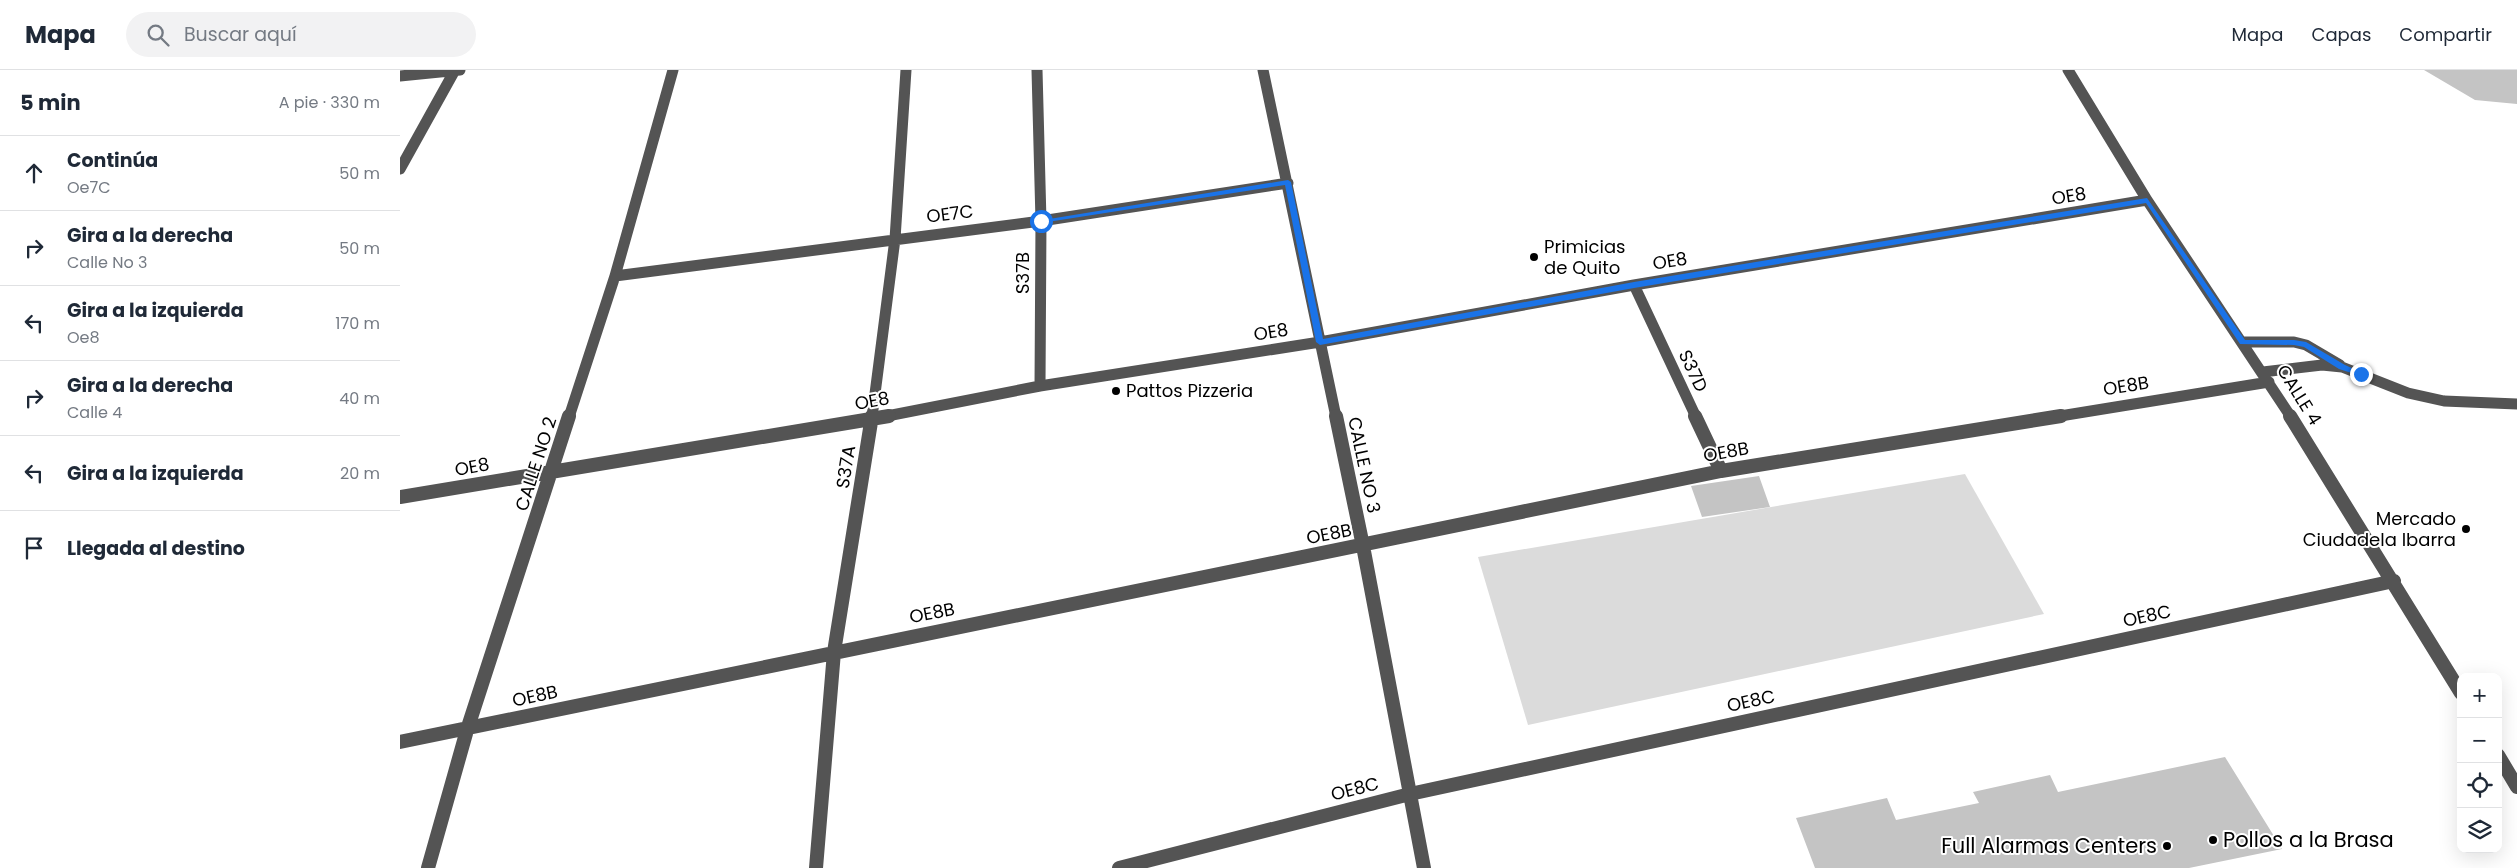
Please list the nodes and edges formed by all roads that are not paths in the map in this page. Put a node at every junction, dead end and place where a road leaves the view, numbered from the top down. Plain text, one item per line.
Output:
1 (456, 70) edge
2 (673, 70) edge
3 (906, 70) edge
4 (1037, 70) edge
5 (1264, 70) edge
6 (2068, 70) edge
7 (400, 76) edge
8 (414, 144) junction
9 (400, 146) edge
10 (400, 169) edge
11 (1288, 182) junction
12 (2147, 200) junction
13 (1041, 221) junction
14 (895, 239) junction
15 (615, 276) junction
16 (1634, 285) junction
17 (1320, 342) junction
18 (2243, 342) junction
19 (2342, 367) junction
20 (2266, 377) junction
21 (1040, 386) junction
22 (2517, 404) edge
23 (872, 419) junction
24 (553, 470) junction
25 (1721, 471) junction
26 (400, 497) edge
27 (1363, 546) junction
28 (2394, 581) junction
29 (834, 652) junction
30 (2457, 686) edge
31 (467, 730) junction
32 (400, 742) edge
33 (2502, 762) edge
34 (2517, 787) edge
35 (1410, 794) junction
36 (428, 868) edge
37 (816, 868) edge
38 (1119, 868) edge
39 (1424, 868) edge

1 - 7 street
1 - 8 street
2 - 15 street, CALLE NO 2
3 - 14 street, S37A
4 - 13 street, S37B
5 - 11 street, CALLE NO 3
6 - 12 street, CALLE 4
8 - 9 street
8 - 10 street
11 - 13 street, OE7C
11 - 17 street, CALLE NO 3
12 - 16 street, OE8
12 - 18 street, CALLE 4
13 - 14 street, OE7C
13 - 21 street, S37B
14 - 15 street, OE7C
14 - 23 street, S37A
15 - 24 street, CALLE NO 2
16 - 17 street, OE8
16 - 25 street, S37D
17 - 21 street, OE8
17 - 27 street, CALLE NO 3
18 - 19 street
18 - 20 street, CALLE 4
19 - 20 street, OE8B
19 - 22 street
20 - 25 street, OE8B
20 - 28 street, CALLE 4
21 - 23 street, OE8
23 - 24 street, OE8
23 - 29 street, S37A
24 - 26 street, OE8
24 - 31 street, CALLE NO 2
25 - 27 street, OE8B
27 - 29 street, OE8B
27 - 35 street, CALLE NO 3
28 - 30 street, CALLE 4
28 - 35 street, OE8C
29 - 31 street, OE8B
29 - 37 street, S37A
31 - 32 street, OE8B
31 - 36 street, CALLE NO 2
33 - 34 street
35 - 38 street, OE8C
35 - 39 street, CALLE NO 3

